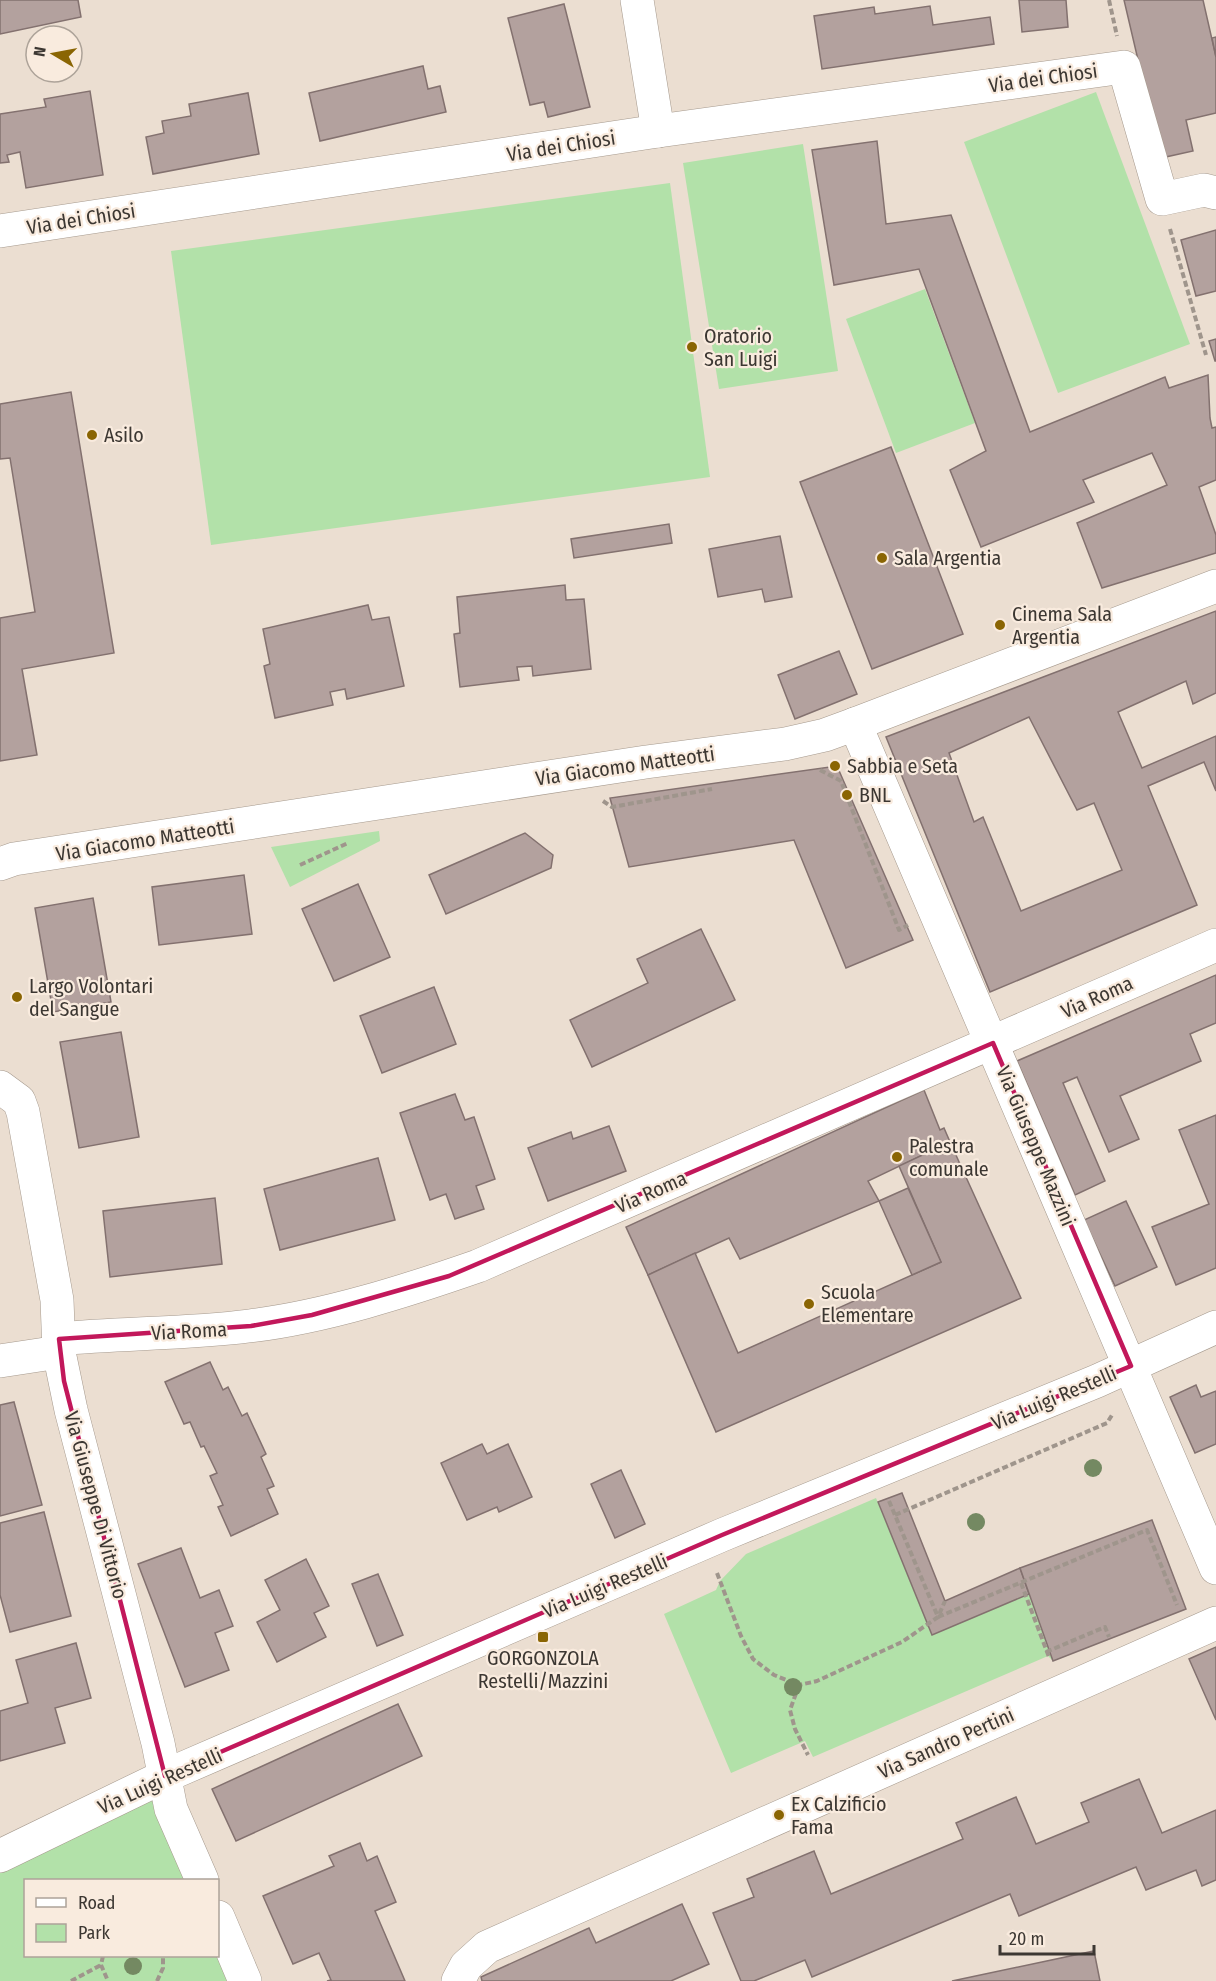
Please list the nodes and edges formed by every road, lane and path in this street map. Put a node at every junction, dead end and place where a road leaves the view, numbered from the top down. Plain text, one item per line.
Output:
1 (637, 0) edge
2 (658, 131) junction
3 (1216, 193) edge
4 (1162, 199) junction
5 (0, 231) edge
6 (1206, 356) dead end
7 (1216, 586) edge
8 (855, 724) junction
9 (809, 772) dead end
10 (717, 788) dead end
11 (612, 807) dead end
12 (356, 839) dead end
13 (6, 862) edge
14 (300, 865) dead end
15 (906, 926) dead end
16 (1216, 945) edge
17 (993, 1043) junction
18 (0, 1087) edge
19 (1216, 1327) edge
20 (59, 1345) junction
21 (0, 1361) edge
22 (1131, 1366) junction
23 (1112, 1415) dead end
24 (714, 1565) dead end
25 (1216, 1568) edge
26 (1021, 1583) junction
27 (945, 1601) dead end
28 (1179, 1611) dead end
29 (938, 1617) junction
30 (1216, 1623) edge
31 (1110, 1639) dead end
32 (1046, 1652) junction
33 (1049, 1657) dead end
34 (799, 1685) junction
35 (808, 1755) dead end
36 (165, 1776) junction
37 (0, 1856) edge
38 (201, 1879) edge
39 (219, 1919) edge
40 (103, 1957) edge
41 (163, 1957) edge
42 (101, 1965) junction
43 (160, 1976) junction
44 (71, 1981) edge
45 (108, 1981) edge
46 (157, 1981) edge
47 (166, 1981) edge
48 (245, 1981) edge
49 (458, 1981) edge

1 - 2 street
2 - 4 street, Via dei Chiosi
2 - 5 street, Via dei Chiosi
3 - 4 street
4 - 6 path
7 - 8 street, Via Giacomo Matteotti
8 - 13 street, Via Giacomo Matteotti
8 - 17 street, Via Giuseppe Mazzini
9 - 15 path
10 - 11 path
12 - 14 path
16 - 17 street, Via Roma
17 - 20 street, Via Roma
17 - 22 street, Via Giuseppe Mazzini
18 - 20 street, Via Giuseppe Di Vittorio
19 - 22 street, Via Luigi Restelli
20 - 21 street, Via Roma
20 - 36 street, Via Giuseppe Di Vittorio
22 - 25 street, Via Giuseppe Mazzini
22 - 36 street, Via Luigi Restelli
23 - 29 path
24 - 34 path
26 - 28 path
26 - 29 path
26 - 32 path
27 - 29 path
29 - 34 path
30 - 49 street, Via Sandro Pertini
31 - 32 path
32 - 33 path
34 - 35 path
36 - 37 street, Via Luigi Restelli
36 - 38 street, Via Giuseppe Di Vittorio
39 - 48 street
40 - 42 path
41 - 43 path
42 - 44 path
42 - 45 path
43 - 46 path
43 - 47 path

